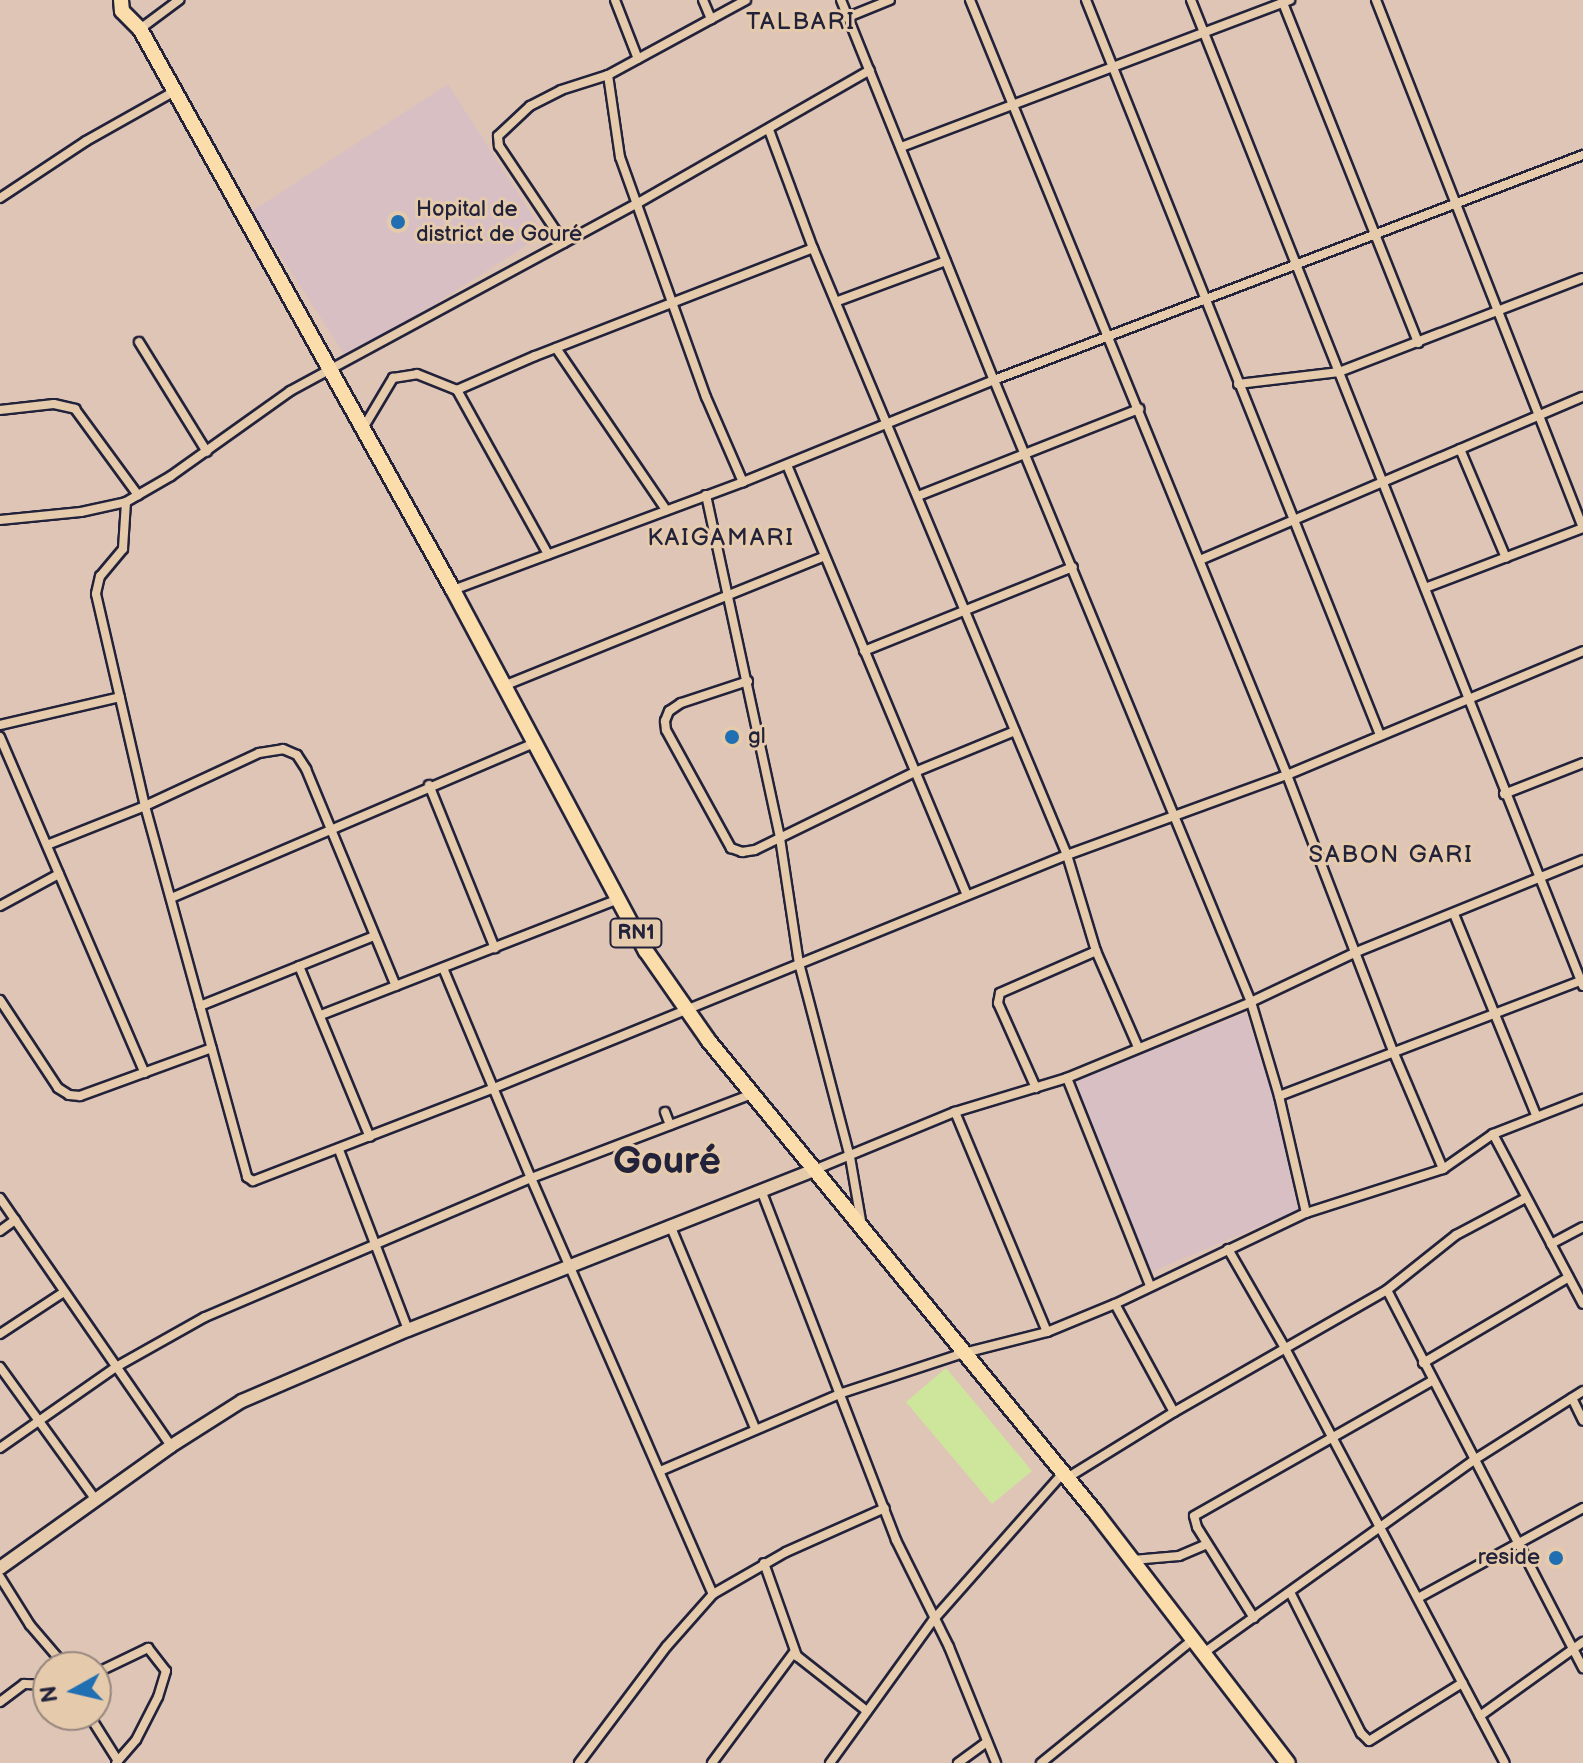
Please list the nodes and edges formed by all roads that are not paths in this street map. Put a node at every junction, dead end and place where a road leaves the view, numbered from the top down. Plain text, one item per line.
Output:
1 (179, 0) edge
2 (615, 0) edge
3 (703, 0) edge
4 (746, 0) edge
5 (841, 0) edge
6 (890, 0) edge
7 (970, 0) edge
8 (1086, 0) edge
9 (1191, 0) edge
10 (1376, 0) edge
11 (1287, 2) edge
12 (120, 4) edge
13 (848, 17) junction
14 (711, 19) junction
15 (140, 29) junction
16 (1205, 34) junction
17 (638, 59) junction
18 (1113, 69) junction
19 (870, 70) junction
20 (608, 75) junction
21 (173, 92) junction
22 (1014, 105) junction
23 (769, 130) junction
24 (901, 147) junction
25 (1583, 155) edge
26 (0, 198) edge
27 (638, 203) junction
28 (1456, 205) junction
29 (1377, 235) junction
30 (564, 243) junction
31 (813, 248) junction
32 (946, 261) junction
33 (1294, 265) junction
34 (1583, 278) edge
35 (1205, 300) junction
36 (838, 301) junction
37 (674, 304) junction
38 (1497, 313) junction
39 (1109, 336) junction
40 (139, 342) dead end
41 (1418, 343) junction
42 (556, 348) junction
43 (1339, 372) junction
44 (329, 373) junction
45 (994, 380) junction
46 (1238, 384) junction
47 (457, 390) junction
48 (1583, 397) edge
49 (1139, 409) junction
50 (0, 410) edge
51 (1538, 415) junction
52 (888, 423) junction
53 (362, 431) junction
54 (1460, 449) junction
55 (207, 452) junction
56 (1024, 453) junction
57 (787, 465) junction
58 (743, 482) junction
59 (1382, 482) junction
60 (138, 495) junction
61 (706, 495) junction
62 (918, 496) junction
63 (126, 502) junction
64 (666, 510) junction
65 (0, 520) edge
66 (1293, 521) junction
67 (1583, 528) edge
68 (548, 554) junction
69 (823, 557) junction
70 (1506, 558) junction
71 (1200, 560) junction
72 (1073, 567) junction
73 (1425, 588) junction
74 (453, 590) junction
75 (729, 594) junction
76 (965, 609) junction
77 (864, 651) junction
78 (1583, 651) edge
79 (748, 681) junction
80 (506, 685) junction
81 (120, 697) junction
82 (1468, 698) junction
83 (0, 725) edge
84 (1015, 731) junction
85 (1380, 735) junction
86 (0, 737) edge
87 (537, 742) junction
88 (1583, 763) edge
89 (915, 772) junction
90 (1287, 775) junction
91 (429, 785) junction
92 (1504, 794) junction
93 (145, 806) junction
94 (1174, 816) junction
95 (330, 828) junction
96 (780, 838) junction
97 (47, 845) junction
98 (1067, 855) junction
99 (1583, 860) edge
100 (59, 874) junction
101 (1538, 880) junction
102 (967, 895) junction
103 (171, 898) junction
104 (619, 899) junction
105 (0, 906) edge
106 (1454, 914) junction
107 (374, 936) junction
108 (495, 948) junction
109 (1096, 951) junction
110 (1354, 953) junction
111 (799, 963) junction
112 (299, 966) junction
113 (443, 968) junction
114 (1582, 982) edge
115 (396, 986) junction
116 (0, 1000) edge
117 (1251, 1002) junction
118 (200, 1006) junction
119 (686, 1011) junction
120 (1496, 1014) junction
121 (321, 1015) junction
122 (11, 1017) junction
123 (0, 1024) edge
124 (1138, 1047) junction
125 (212, 1048) junction
126 (1393, 1051) junction
127 (145, 1073) junction
128 (1067, 1078) junction
129 (494, 1088) junction
130 (1036, 1088) junction
131 (752, 1094) junction
132 (1279, 1096) junction
133 (1583, 1099) edge
134 (665, 1112) dead end
135 (955, 1112) junction
136 (1537, 1117) junction
137 (670, 1125) junction
138 (1493, 1134) junction
139 (370, 1137) junction
140 (339, 1150) junction
141 (850, 1157) junction
142 (1443, 1169) junction
143 (814, 1170) junction
144 (531, 1178) junction
145 (761, 1190) junction
146 (0, 1198) edge
147 (1526, 1198) junction
148 (1306, 1213) junction
149 (15, 1220) junction
150 (670, 1225) junction
151 (1583, 1227) edge
152 (862, 1230) junction
153 (0, 1231) edge
154 (376, 1243) junction
155 (1551, 1244) junction
156 (1228, 1249) junction
157 (571, 1265) junction
158 (1569, 1277) junction
159 (1150, 1285) junction
160 (1387, 1290) junction
161 (64, 1292) junction
162 (1115, 1304) junction
163 (1583, 1304) edge
164 (408, 1330) junction
165 (1047, 1332) junction
166 (0, 1334) edge
167 (1286, 1350) junction
168 (964, 1353) junction
169 (1423, 1363) junction
170 (0, 1367) edge
171 (116, 1367) junction
172 (1432, 1381) junction
173 (1583, 1391) edge
174 (842, 1393) junction
175 (1572, 1398) junction
176 (1174, 1412) junction
177 (38, 1421) junction
178 (1583, 1421) edge
179 (755, 1428) junction
180 (1331, 1436) junction
181 (171, 1446) junction
182 (0, 1448) edge
183 (1474, 1460) junction
184 (660, 1471) junction
185 (1065, 1476) junction
186 (96, 1500) junction
187 (885, 1508) junction
188 (1583, 1508) edge
189 (1380, 1525) junction
190 (1518, 1543) junction
191 (1207, 1544) junction
192 (1132, 1560) junction
193 (764, 1563) junction
194 (0, 1568) edge
195 (0, 1577) edge
196 (713, 1594) junction
197 (1291, 1594) junction
198 (1418, 1598) junction
199 (1254, 1618) junction
200 (934, 1619) junction
201 (1195, 1638) junction
202 (1583, 1642) edge
203 (1574, 1649) junction
204 (52, 1651) edge
205 (794, 1652) junction
206 (1205, 1652) junction
207 (112, 1665) edge
208 (1583, 1668) edge
209 (1462, 1683) junction
210 (32, 1684) edge
211 (0, 1702) edge
212 (867, 1711) junction
213 (1480, 1716) junction
214 (99, 1731) edge
215 (987, 1742) junction
216 (129, 1758) edge
217 (117, 1762) edge
218 (579, 1763) edge
219 (712, 1763) edge
220 (830, 1763) edge
221 (958, 1763) edge
222 (996, 1763) edge
223 (1041, 1763) edge
224 (1288, 1763) edge
225 (1505, 1763) edge

1 - 15 street
2 - 17 street
3 - 14 street
4 - 14 street
5 - 13 street
6 - 13 street
7 - 22 street
8 - 18 street
9 - 16 street
10 - 28 street
11 - 16 street
11 - 29 street
12 - 15 highway, RN1
13 - 19 street
14 - 17 street
15 - 21 highway, RN1
16 - 18 street
16 - 33 street
17 - 20 street
18 - 22 street
18 - 35 street
19 - 23 street
19 - 24 street
20 - 27 street
20 - 30 street
21 - 26 street
21 - 44 highway, RN1
22 - 24 street
22 - 39 street
23 - 27 street
23 - 31 street
24 - 32 street
25 - 28 street
27 - 30 street
27 - 37 street
28 - 29 street
28 - 38 street
29 - 33 street
29 - 41 street
30 - 44 street
31 - 36 street
31 - 37 street
32 - 36 street
32 - 45 street
33 - 35 street
33 - 43 street
34 - 38 street
35 - 39 street
35 - 46 street
36 - 52 street
37 - 42 street
37 - 58 street
38 - 41 street
38 - 51 street
39 - 45 street
39 - 49 street
40 - 55 street
41 - 43 street
42 - 47 street
42 - 64 street
43 - 46 street
43 - 59 street
44 - 53 highway, RN1
44 - 55 street
45 - 52 street
45 - 56 street
46 - 66 street
47 - 53 street
47 - 68 street
48 - 51 street
49 - 56 street
49 - 71 street
50 - 60 street
51 - 54 street
51 - 67 street
52 - 57 street
52 - 62 street
53 - 74 highway, RN1
54 - 59 street
54 - 70 street
55 - 60 street
56 - 62 street
56 - 72 street
57 - 58 street
57 - 69 street
58 - 61 street
59 - 66 street
59 - 73 street
60 - 63 street
61 - 64 street
61 - 75 street
62 - 76 street
63 - 65 street
63 - 81 street
64 - 68 street
66 - 71 street
66 - 85 street
67 - 70 street
68 - 74 street
69 - 75 street
69 - 77 street
70 - 73 street
71 - 90 street
72 - 76 street
72 - 94 street
73 - 82 street
74 - 80 highway, RN1
75 - 79 street
75 - 80 street
76 - 77 street
76 - 84 street
77 - 89 street
78 - 82 street
79 - 96 street
79 - 96 street
80 - 87 highway, RN1
81 - 83 street
81 - 93 street
82 - 85 street
82 - 92 street
84 - 89 street
84 - 98 street
85 - 90 street
86 - 97 street
87 - 91 street
87 - 104 highway, RN1
88 - 92 street
89 - 96 street
89 - 102 street
90 - 94 street
90 - 110 street
91 - 95 street
91 - 108 street
92 - 101 street
93 - 95 street
93 - 97 street
93 - 103 street
94 - 98 street
94 - 117 street
95 - 103 street
95 - 107 street
96 - 111 street
97 - 100 street
98 - 102 street
98 - 109 street
99 - 101 street
100 - 105 street
100 - 127 street
101 - 106 street
101 - 114 street
102 - 111 street
103 - 118 street
104 - 108 street
104 - 119 highway, RN1
106 - 110 street
106 - 120 street
107 - 112 street
107 - 115 street
108 - 113 street
109 - 124 street
109 - 130 street
110 - 117 street
110 - 126 street
111 - 119 street
111 - 141 street
112 - 118 street
112 - 121 street
113 - 115 street
113 - 129 street
114 - 120 street
115 - 121 street
116 - 122 street
117 - 124 street
117 - 132 street
118 - 125 street
119 - 129 street
119 - 131 highway, RN1
120 - 126 street
120 - 136 street
121 - 139 street
122 - 123 street
122 - 127 street
124 - 128 street
125 - 127 street
125 - 140 street
126 - 132 street
126 - 142 street
128 - 130 street
128 - 159 street
129 - 139 street
129 - 144 street
130 - 135 street
131 - 137 street
131 - 143 highway, RN1
132 - 148 street
133 - 136 street
134 - 137 street
135 - 141 street
135 - 165 street
136 - 138 street
137 - 144 street
138 - 142 street
138 - 147 street
139 - 140 street
140 - 154 street
141 - 143 street
141 - 152 street
142 - 148 street
143 - 145 main road
143 - 152 highway, RN1
144 - 154 street
144 - 157 street
145 - 150 main road
145 - 174 street
146 - 149 street
147 - 155 street
147 - 160 street
148 - 156 street
149 - 153 street
149 - 161 street
150 - 157 main road
150 - 179 street
151 - 155 street
152 - 168 highway, RN1
154 - 164 street
154 - 171 street
155 - 158 street
156 - 159 street
156 - 167 street
157 - 164 main road
157 - 184 street
158 - 163 street
158 - 169 street
159 - 162 street
160 - 167 street
160 - 169 street
161 - 166 street
161 - 171 street
162 - 165 street
162 - 176 street
164 - 181 main road
165 - 168 street
167 - 176 street
167 - 180 street
168 - 174 street
168 - 185 highway, RN1
169 - 172 street
170 - 177 street
171 - 177 street
171 - 181 street
172 - 180 street
172 - 183 street
173 - 175 street
174 - 179 street
174 - 187 street
175 - 178 street
175 - 183 street
176 - 185 street
177 - 182 street
177 - 186 street
179 - 184 street
180 - 189 street
180 - 191 street
181 - 186 main road
183 - 189 street
183 - 190 street
184 - 196 street
185 - 192 highway, RN1
185 - 200 street
186 - 194 main road
187 - 193 street
187 - 200 street
188 - 190 street
189 - 197 street
189 - 198 street
190 - 198 street
190 - 203 street
191 - 192 street
191 - 199 street
192 - 201 highway, RN1
193 - 196 street
193 - 205 street
195 - 204 street
196 - 218 street
197 - 199 street
197 - 209 street
198 - 209 street
199 - 206 street
200 - 212 street
200 - 215 street
201 - 206 highway, RN1
201 - 223 street
202 - 203 street
203 - 208 street
203 - 213 street
205 - 212 street
205 - 219 street
206 - 224 highway, RN1
207 - 216 street
209 - 213 street
210 - 211 street
212 - 220 street
213 - 225 street
214 - 217 street
215 - 221 street
215 - 222 street
216 - 217 street

